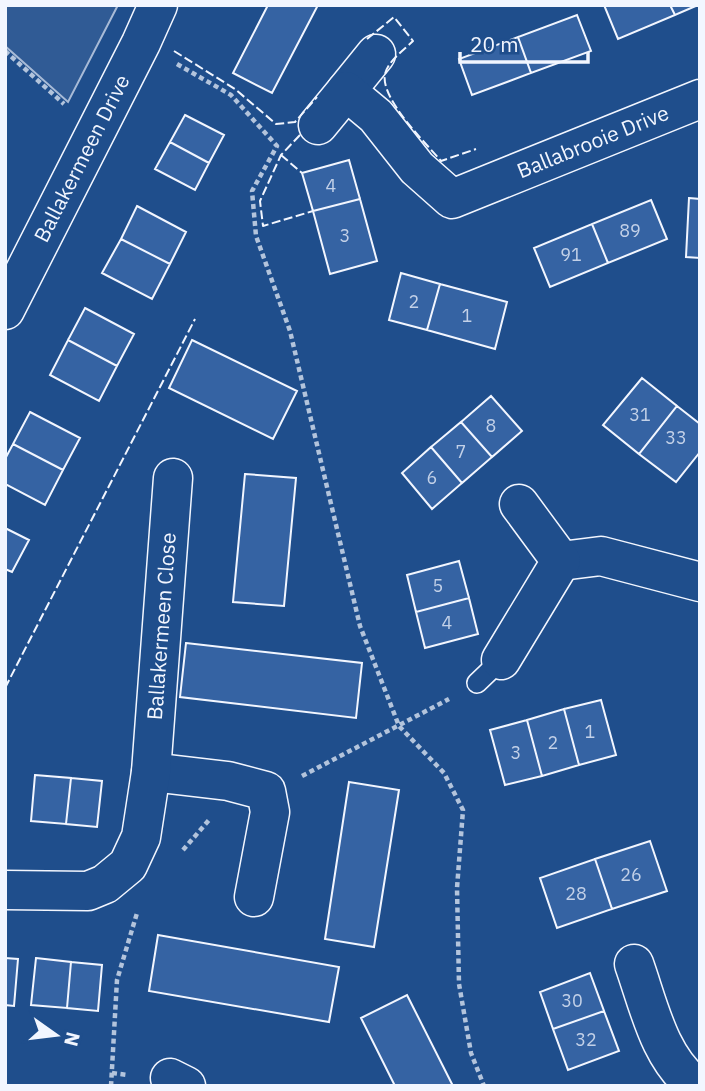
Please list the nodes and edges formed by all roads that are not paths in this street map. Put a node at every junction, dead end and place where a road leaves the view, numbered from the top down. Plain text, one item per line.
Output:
1 (158, 5) edge
2 (376, 54) dead end
3 (346, 91) junction
4 (700, 99) edge
5 (318, 125) dead end
6 (5, 310) edge
7 (173, 478) dead end
8 (519, 504) dead end
9 (561, 561) junction
10 (700, 582) edge
11 (489, 671) road end
12 (151, 772) junction
13 (5, 890) edge
14 (254, 897) dead end
15 (634, 964) dead end
16 (696, 1086) edge

1 - 6 street, Ballakermeen Drive
2 - 3 street
3 - 4 street, Ballabrooie Drive
3 - 5 street
7 - 12 street, Ballakermeen Close
8 - 9 street
9 - 10 street
9 - 11 street
12 - 13 street, Ballakermeen Close
12 - 14 street
15 - 16 street

